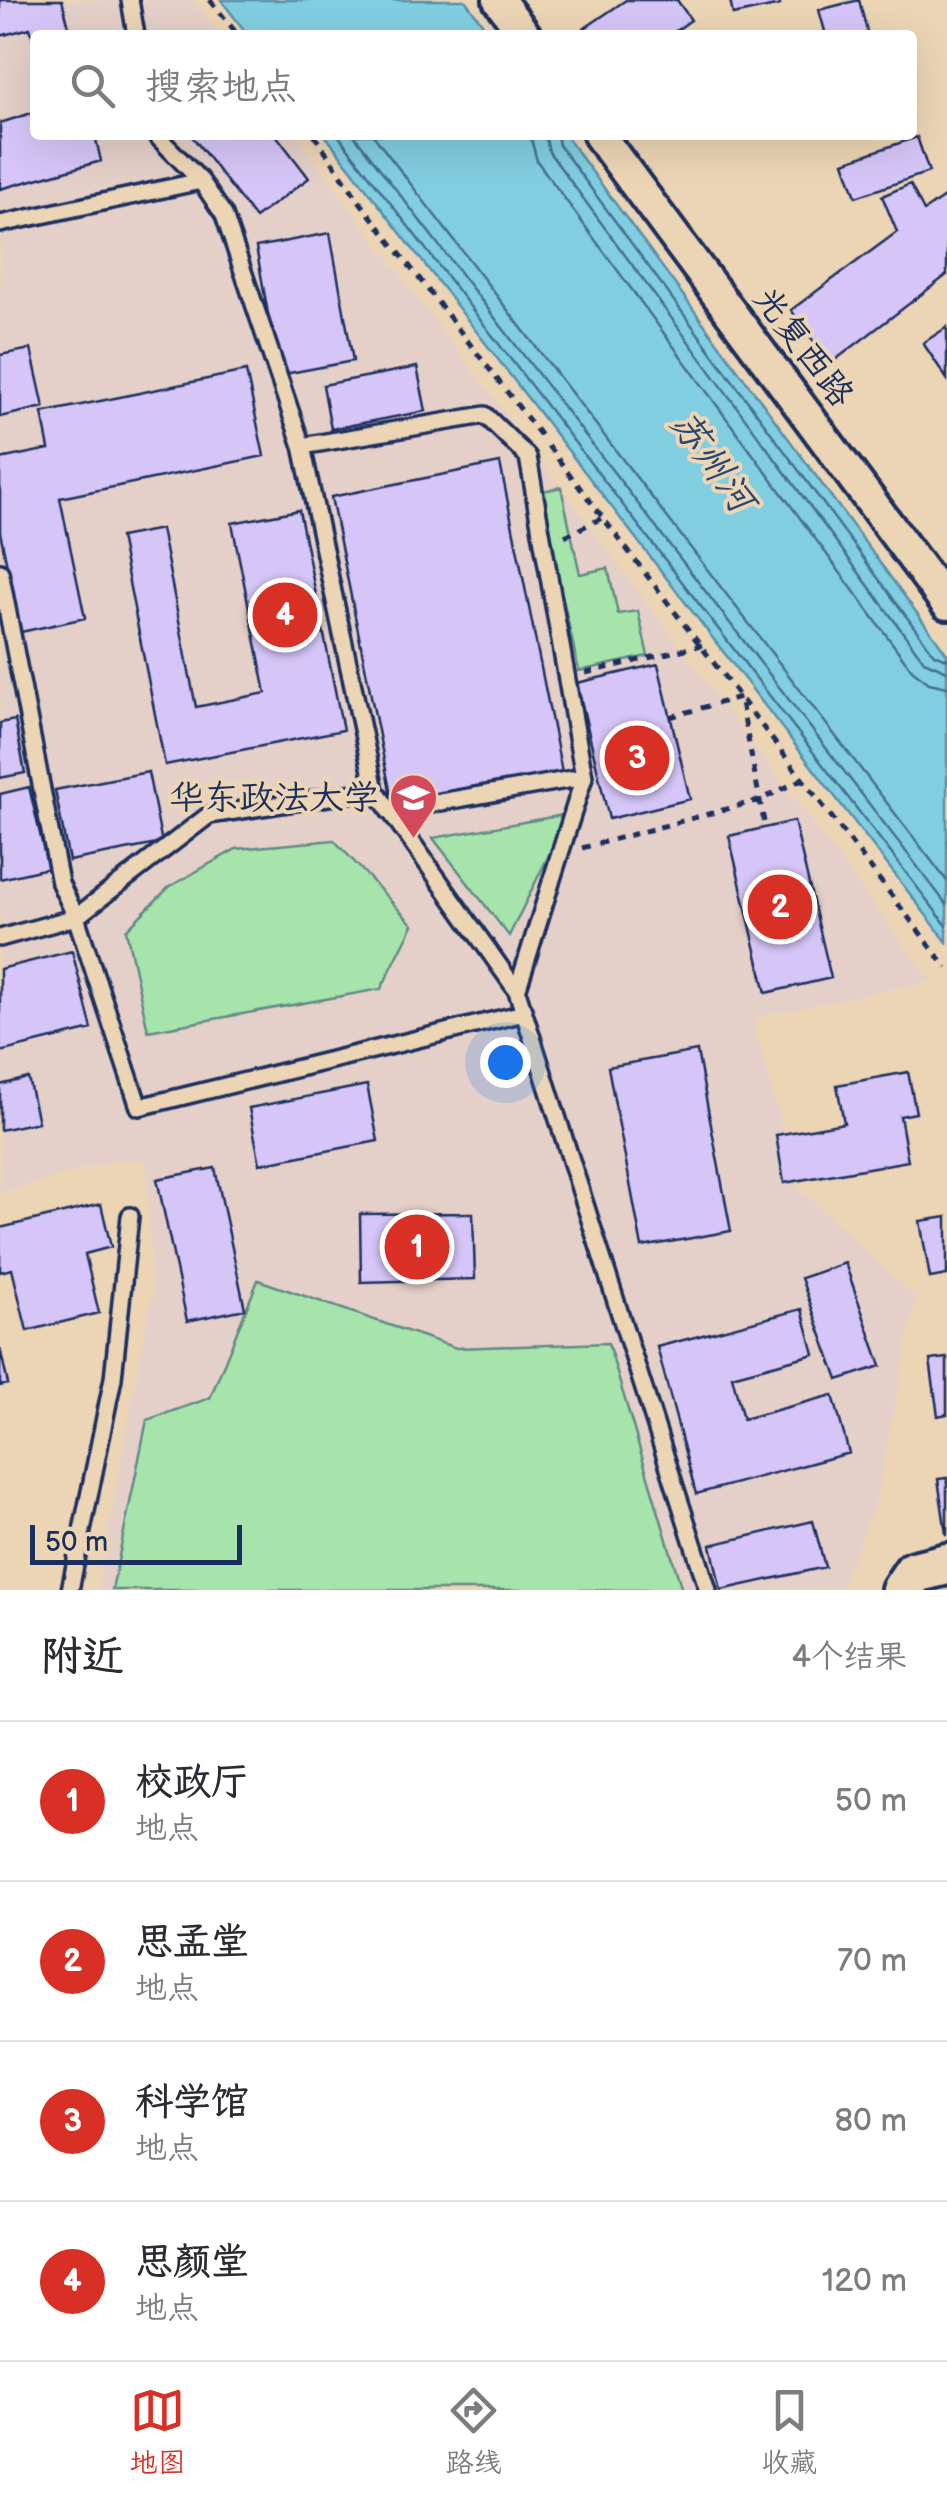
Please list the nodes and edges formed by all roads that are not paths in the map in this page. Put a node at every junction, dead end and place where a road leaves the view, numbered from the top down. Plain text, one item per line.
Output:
1 (130, 0) edge
2 (498, 0) edge
3 (135, 30) edge
4 (520, 30) edge
5 (161, 140) edge
6 (603, 140) edge
7 (201, 181) junction
8 (0, 224) edge
9 (302, 446) junction
10 (0, 572) edge
11 (947, 604) edge
12 (584, 777) junction
13 (375, 790) junction
14 (390, 811) junction
15 (76, 917) junction
16 (0, 938) edge
17 (518, 992) junction
18 (524, 1014) junction
19 (130, 1216) dead end
20 (947, 1564) edge
21 (70, 1590) edge
22 (708, 1590) edge
23 (902, 1590) edge

1 - 3 lane
2 - 4 street
5 - 7 lane
6 - 11 street, 光复西路
7 - 8 lane
7 - 9 lane
9 - 12 lane
9 - 13 lane
10 - 15 lane
12 - 14 lane
12 - 17 lane
13 - 14 lane
13 - 15 lane
14 - 17 lane
15 - 16 lane
15 - 18 lane
17 - 18 lane
18 - 22 lane
19 - 21 lane
20 - 23 street

